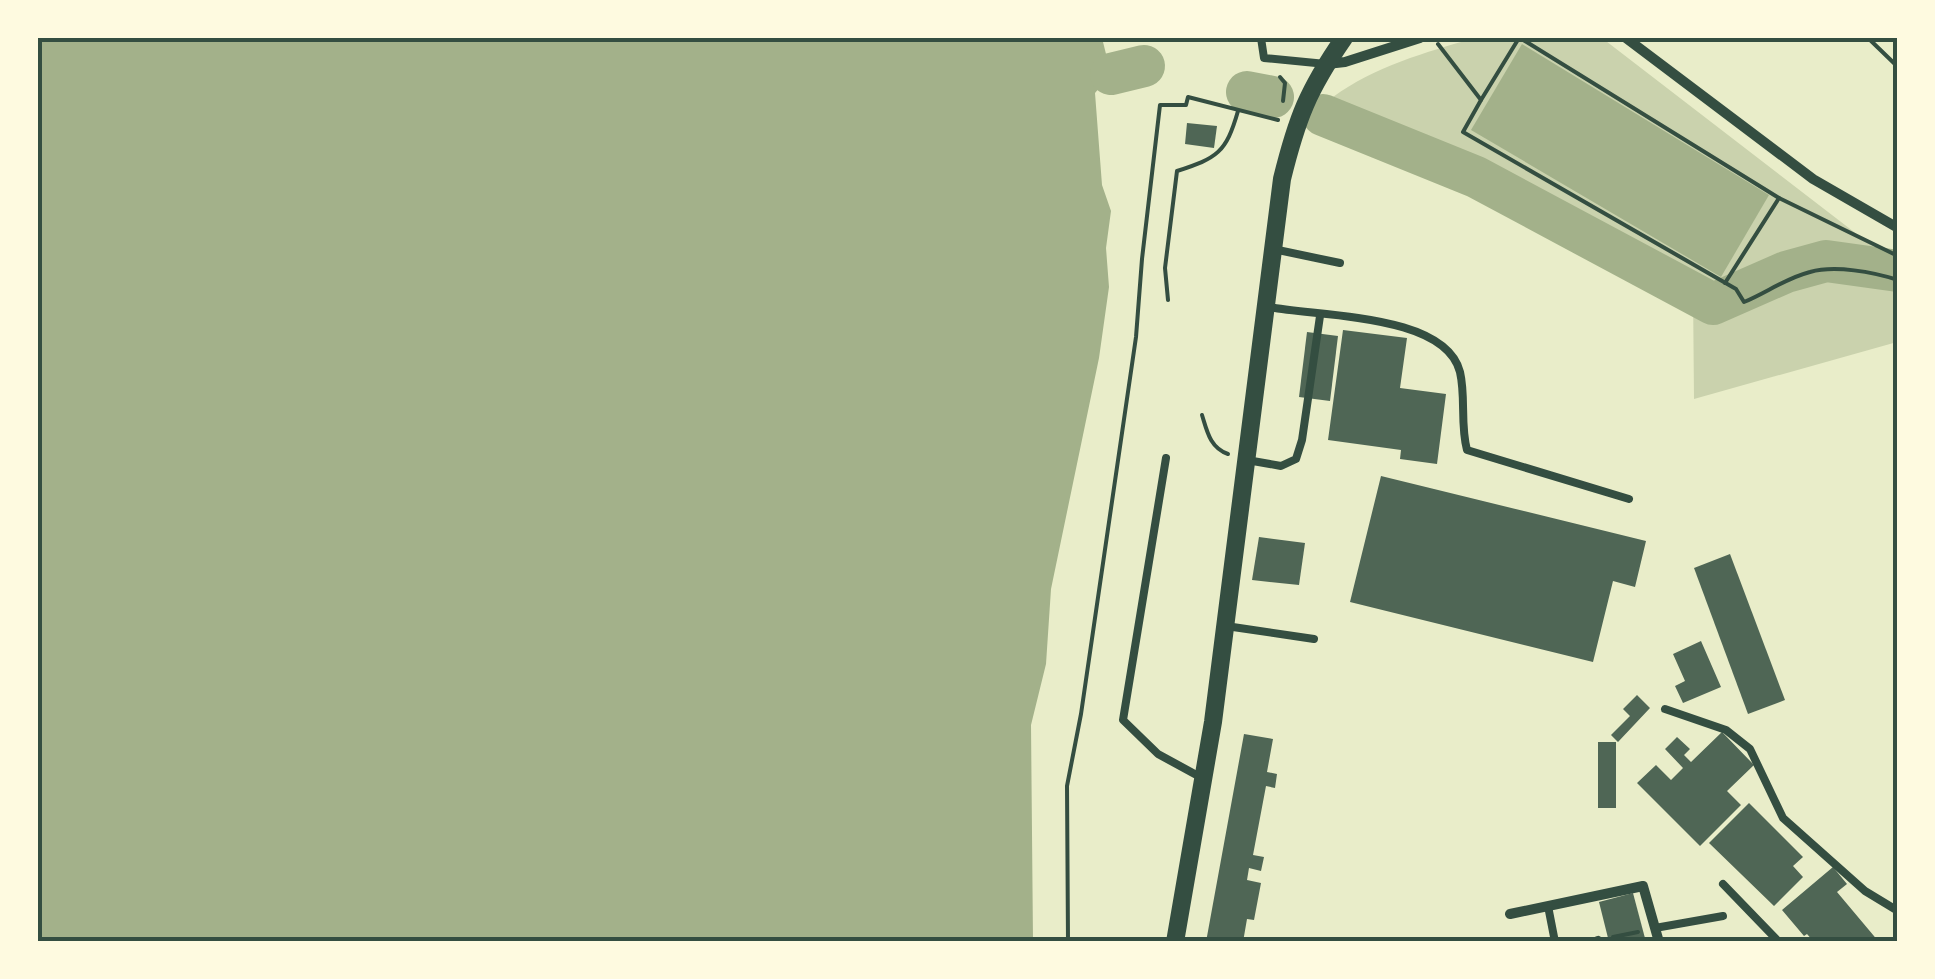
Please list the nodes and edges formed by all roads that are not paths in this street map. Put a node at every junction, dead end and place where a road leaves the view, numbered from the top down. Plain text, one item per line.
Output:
1 (1261, 38) edge
2 (1344, 38) edge
3 (1420, 38) edge
4 (1626, 38) edge
5 (1326, 64) junction
6 (1898, 228) edge
7 (1274, 249) junction
8 (1340, 262) dead end
9 (1266, 307) junction
10 (1320, 316) junction
11 (1166, 458) dead end
12 (1247, 460) junction
13 (1629, 499) dead end
14 (1226, 626) junction
15 (1314, 639) dead end
16 (1665, 709) dead end
17 (1202, 778) junction
18 (1723, 884) dead end
19 (1548, 906) junction
20 (1898, 911) edge
21 (1510, 914) dead end
22 (1723, 916) dead end
23 (1655, 928) junction
24 (1175, 942) edge
25 (1556, 942) edge
26 (1658, 942) edge
27 (1779, 942) edge

1 - 5 lane
2 - 5 street
3 - 5 street
4 - 6 street
5 - 7 street
7 - 8 lane
7 - 9 street
9 - 10 lane
9 - 12 street
10 - 12 lane
10 - 13 lane
11 - 17 lane
12 - 14 street
14 - 15 lane
14 - 17 street
16 - 20 lane
17 - 24 street
18 - 27 lane
19 - 21 street
19 - 23 street
19 - 25 lane
22 - 23 lane
23 - 26 street

